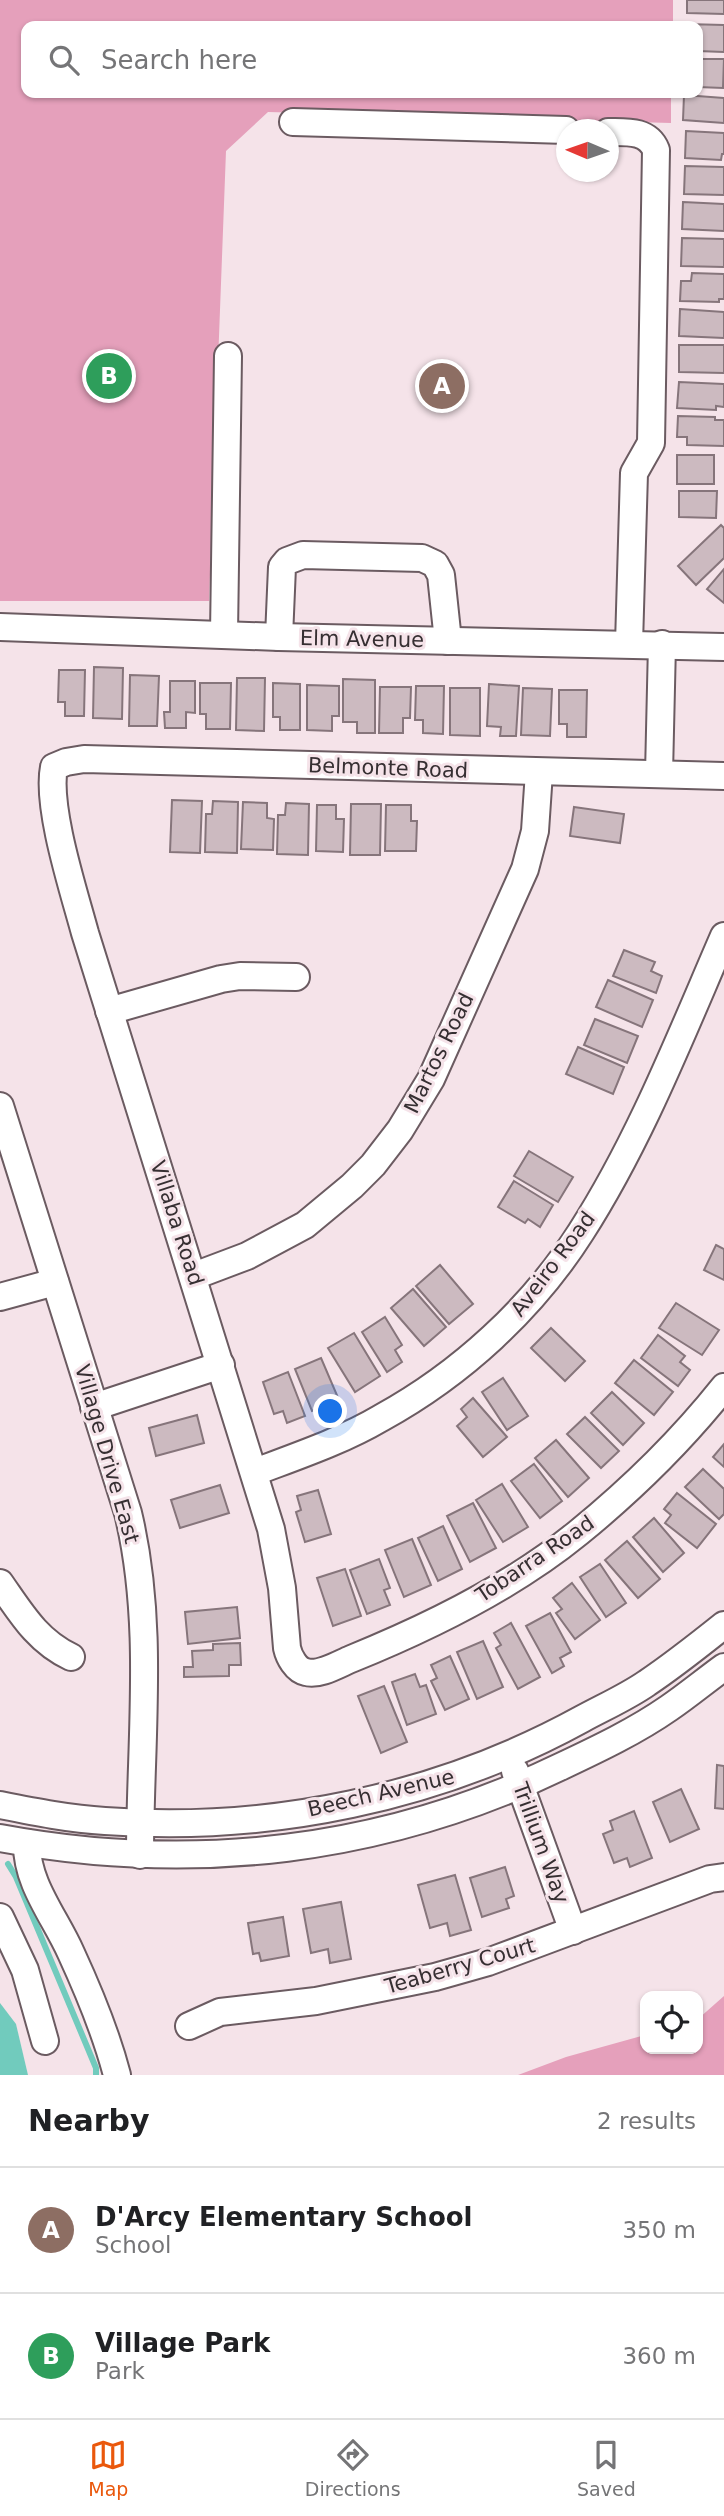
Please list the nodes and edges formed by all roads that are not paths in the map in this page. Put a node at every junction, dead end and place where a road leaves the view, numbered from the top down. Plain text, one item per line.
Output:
1 (293, 122) dead end
2 (556, 130) edge
3 (619, 133) edge
4 (228, 356) dead end
5 (0, 627) edge
6 (224, 635) junction
7 (279, 637) junction
8 (448, 641) junction
9 (629, 644) junction
10 (662, 644) junction
11 (724, 647) edge
12 (54, 767) joint
13 (539, 772) junction
14 (659, 774) junction
15 (724, 776) edge
16 (724, 936) edge
17 (296, 977) dead end
18 (109, 1011) junction
19 (0, 1106) edge
20 (194, 1276) junction
21 (55, 1282) junction
22 (0, 1297) edge
23 (221, 1365) junction
24 (724, 1387) edge
25 (94, 1407) junction
26 (254, 1472) junction
27 (0, 1583) edge
28 (724, 1625) edge
29 (71, 1657) dead end
30 (724, 1667) edge
31 (306, 1673) joint
32 (510, 1756) junction
33 (520, 1786) junction
34 (0, 1805) edge
35 (140, 1823) junction
36 (0, 1838) edge
37 (27, 1843) junction
38 (140, 1855) junction
39 (724, 1877) edge
40 (0, 1917) edge
41 (573, 1931) junction
42 (188, 2026) dead end
43 (45, 2041) dead end
44 (117, 2075) edge

1 - 2 street
3 - 9 street
4 - 6 street
5 - 6 street, Elm Avenue
6 - 7 street, Elm Avenue
7 - 8 street, Elm Avenue
7 - 8 street
8 - 9 street, Elm Avenue
9 - 10 street, Elm Avenue
10 - 11 street, Elm Avenue
10 - 14 street
12 - 13 street, Belmonte Road
12 - 18 street, Villaba Road
13 - 14 street, Belmonte Road
13 - 20 street, Martos Road
14 - 15 street, Belmonte Road
16 - 26 street, Aveiro Road
17 - 18 street
18 - 20 street, Villaba Road
19 - 21 street, Village Drive East
20 - 23 street, Villaba Road
21 - 22 street
21 - 25 street, Village Drive East
23 - 25 street
23 - 26 street, Villaba Road
24 - 31 street, Tobarra Road
25 - 35 street, Village Drive East
26 - 31 street, Villaba Road
27 - 29 street
28 - 32 street, Beech Avenue
30 - 33 street, Beech Avenue
32 - 33 street, Trillium Way
32 - 35 street, Beech Avenue
33 - 38 street, Beech Avenue
33 - 41 street, Trillium Way
34 - 35 street, Beech Avenue
35 - 38 street, Village Drive East
36 - 37 street, Beech Avenue
37 - 38 street, Beech Avenue
37 - 44 street
39 - 41 street, Teaberry Court
40 - 43 street
41 - 42 street, Teaberry Court

